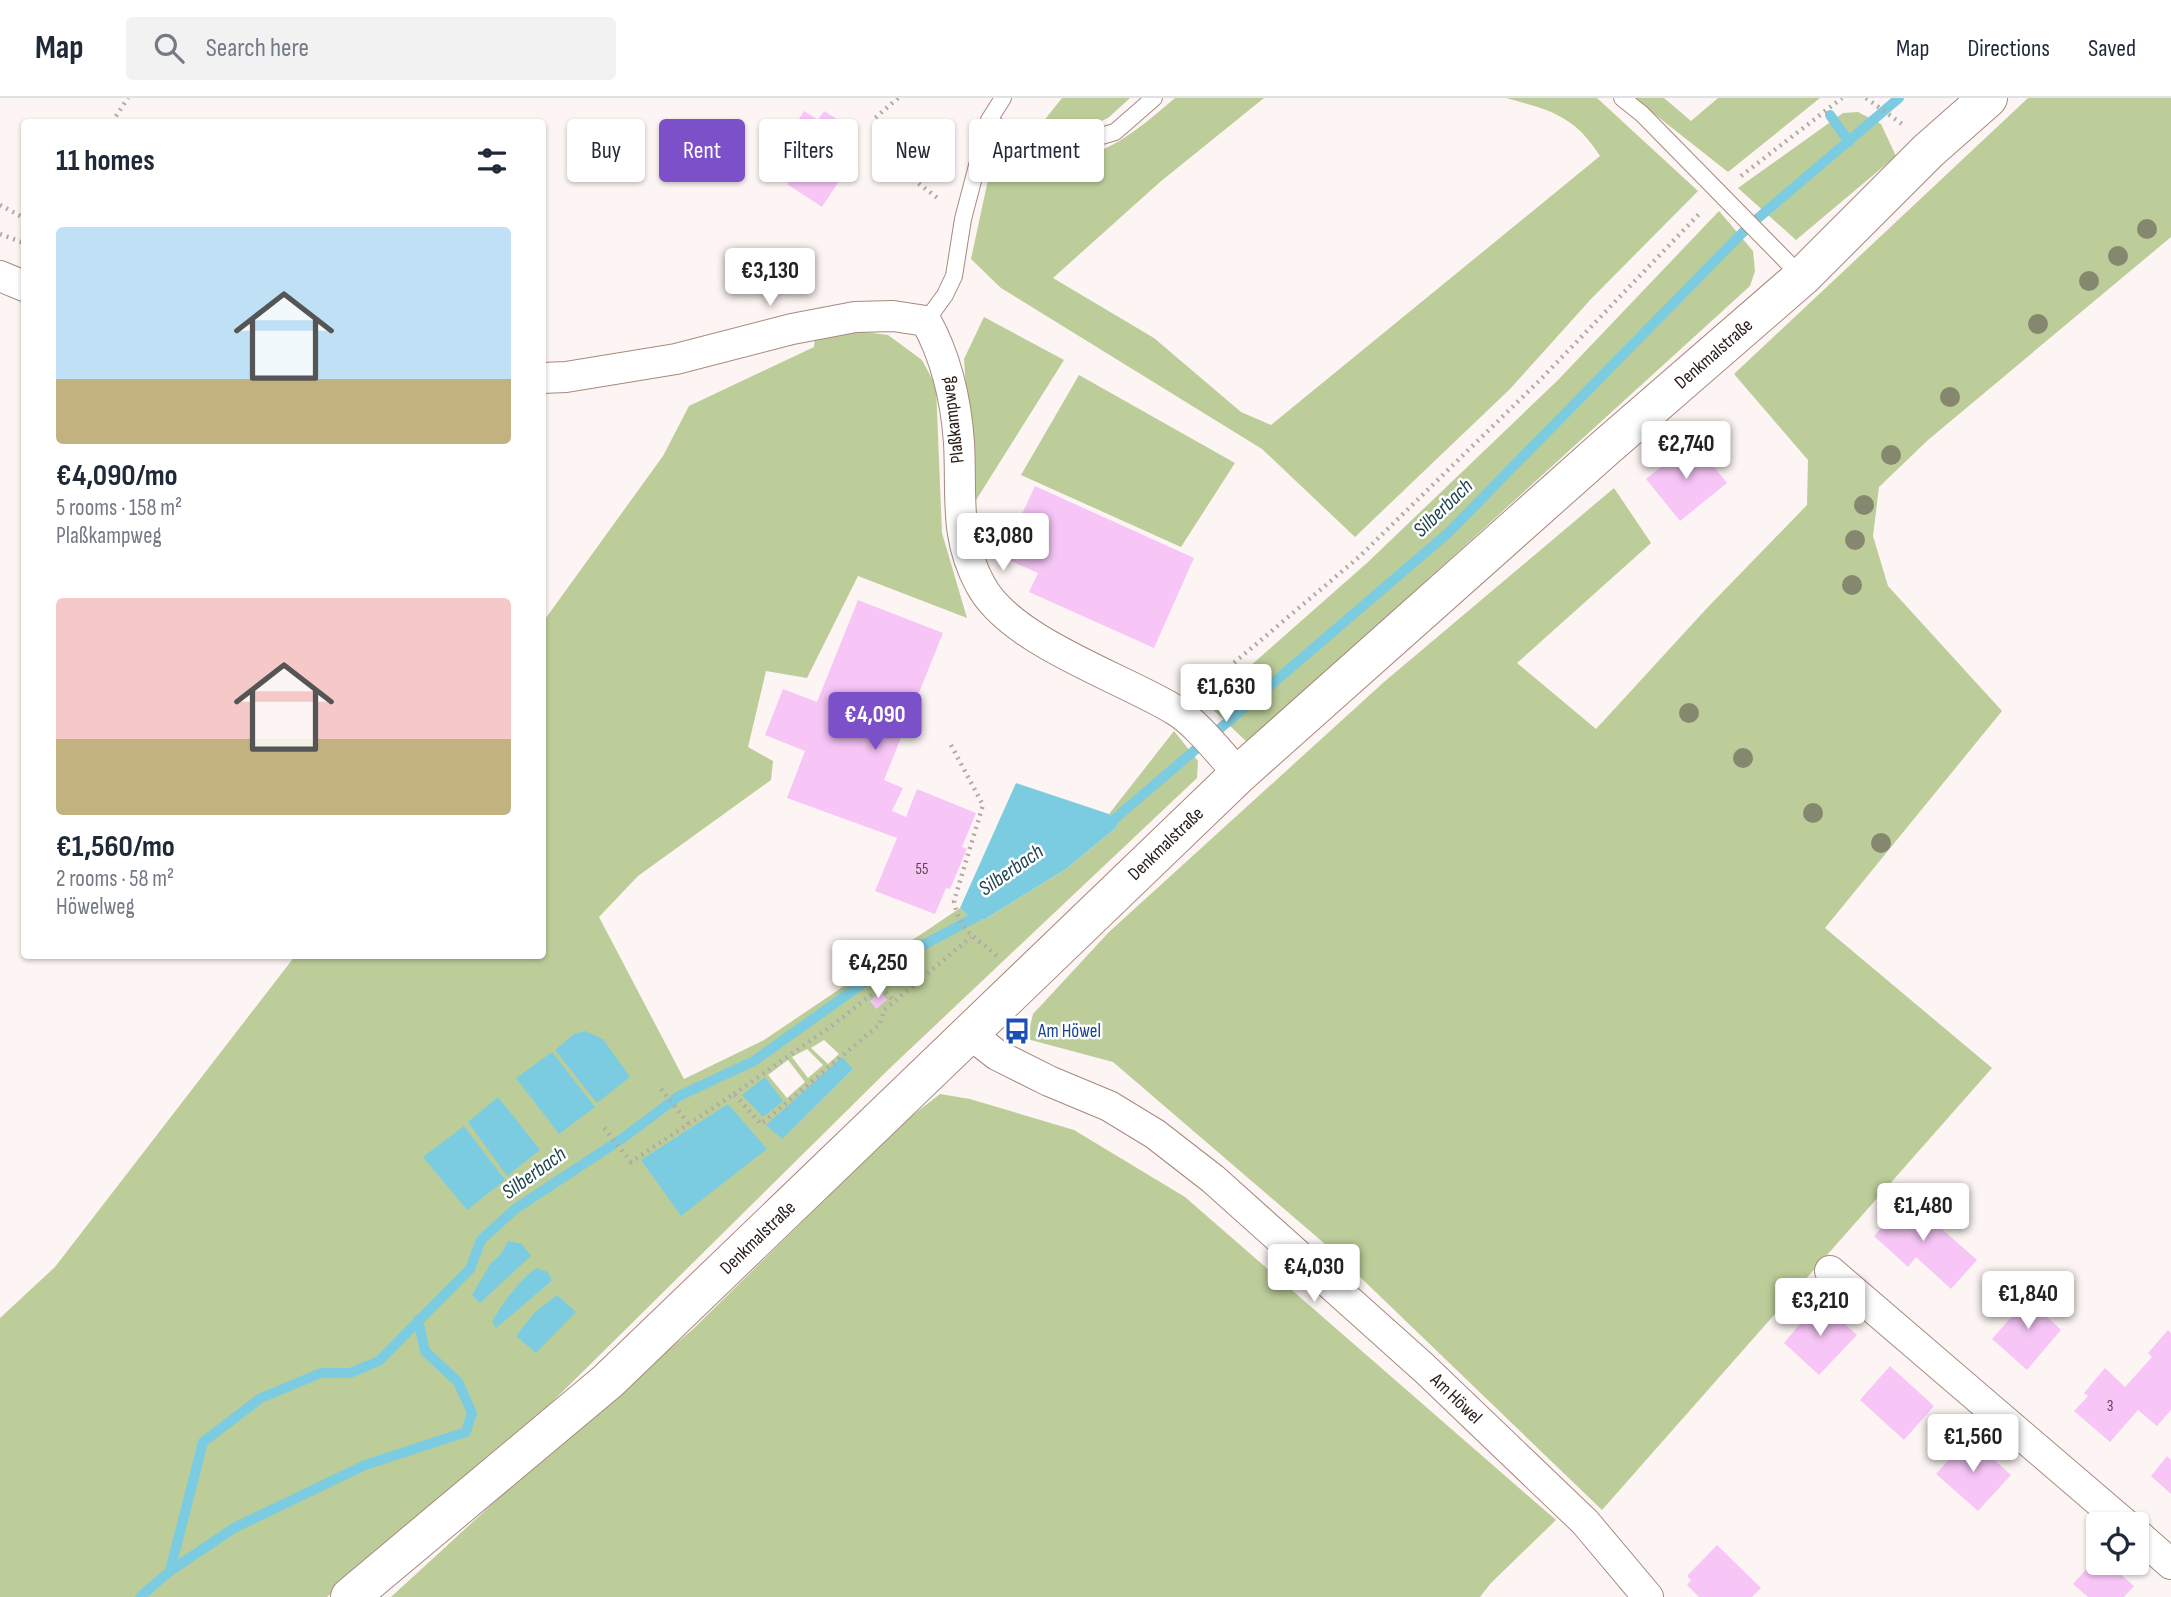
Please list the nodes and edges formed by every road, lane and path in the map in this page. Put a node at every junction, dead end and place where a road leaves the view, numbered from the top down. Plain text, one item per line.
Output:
1 (128, 98) edge
2 (898, 98) edge
3 (1003, 98) edge
4 (1154, 98) edge
5 (1622, 98) edge
6 (1842, 98) edge
7 (1866, 98) edge
8 (1988, 98) edge
9 (114, 119) edge
10 (990, 119) edge
11 (1899, 121) dead end
12 (1104, 135) edge
13 (973, 182) edge
14 (1721, 192) junction
15 (0, 205) edge
16 (21, 216) edge
17 (963, 219) junction
18 (0, 234) edge
19 (21, 242) edge
20 (0, 276) edge
21 (1802, 277) junction
22 (21, 285) edge
23 (926, 321) junction
24 (546, 378) edge
25 (1185, 719) junction
26 (951, 745) dead end
27 (1230, 765) junction
28 (971, 937) junction
29 (987, 947) dead end
30 (888, 959) dead end
31 (881, 987) junction
32 (894, 1001) junction
33 (970, 1034) junction
34 (661, 1089) dead end
35 (734, 1094) junction
36 (689, 1124) junction
37 (604, 1128) dead end
38 (1830, 1271) dead end
39 (2111, 1512) edge
40 (2149, 1545) edge
41 (2171, 1564) edge
42 (350, 1597) edge
43 (1648, 1597) edge

1 - 9 path
2 - 17 path
3 - 10 lane
4 - 12 lane
5 - 14 lane
6 - 14 path
7 - 11 path
8 - 21 main road, Denkmalstraße
13 - 17 lane
14 - 21 lane
14 - 25 path
15 - 16 path
17 - 23 lane
18 - 19 path
20 - 22 street
21 - 27 main road, Denkmalstraße
23 - 24 street
23 - 25 street, Plaßkampweg
25 - 27 street, Plaßkampweg
26 - 28 path
27 - 33 main road, Denkmalstraße
28 - 29 path
28 - 32 path
30 - 31 path
31 - 32 path
31 - 35 path
32 - 35 path
33 - 42 main road, Denkmalstraße
33 - 43 street, Am Höwel
34 - 36 path
35 - 36 path
36 - 37 path
38 - 39 street
40 - 41 street

